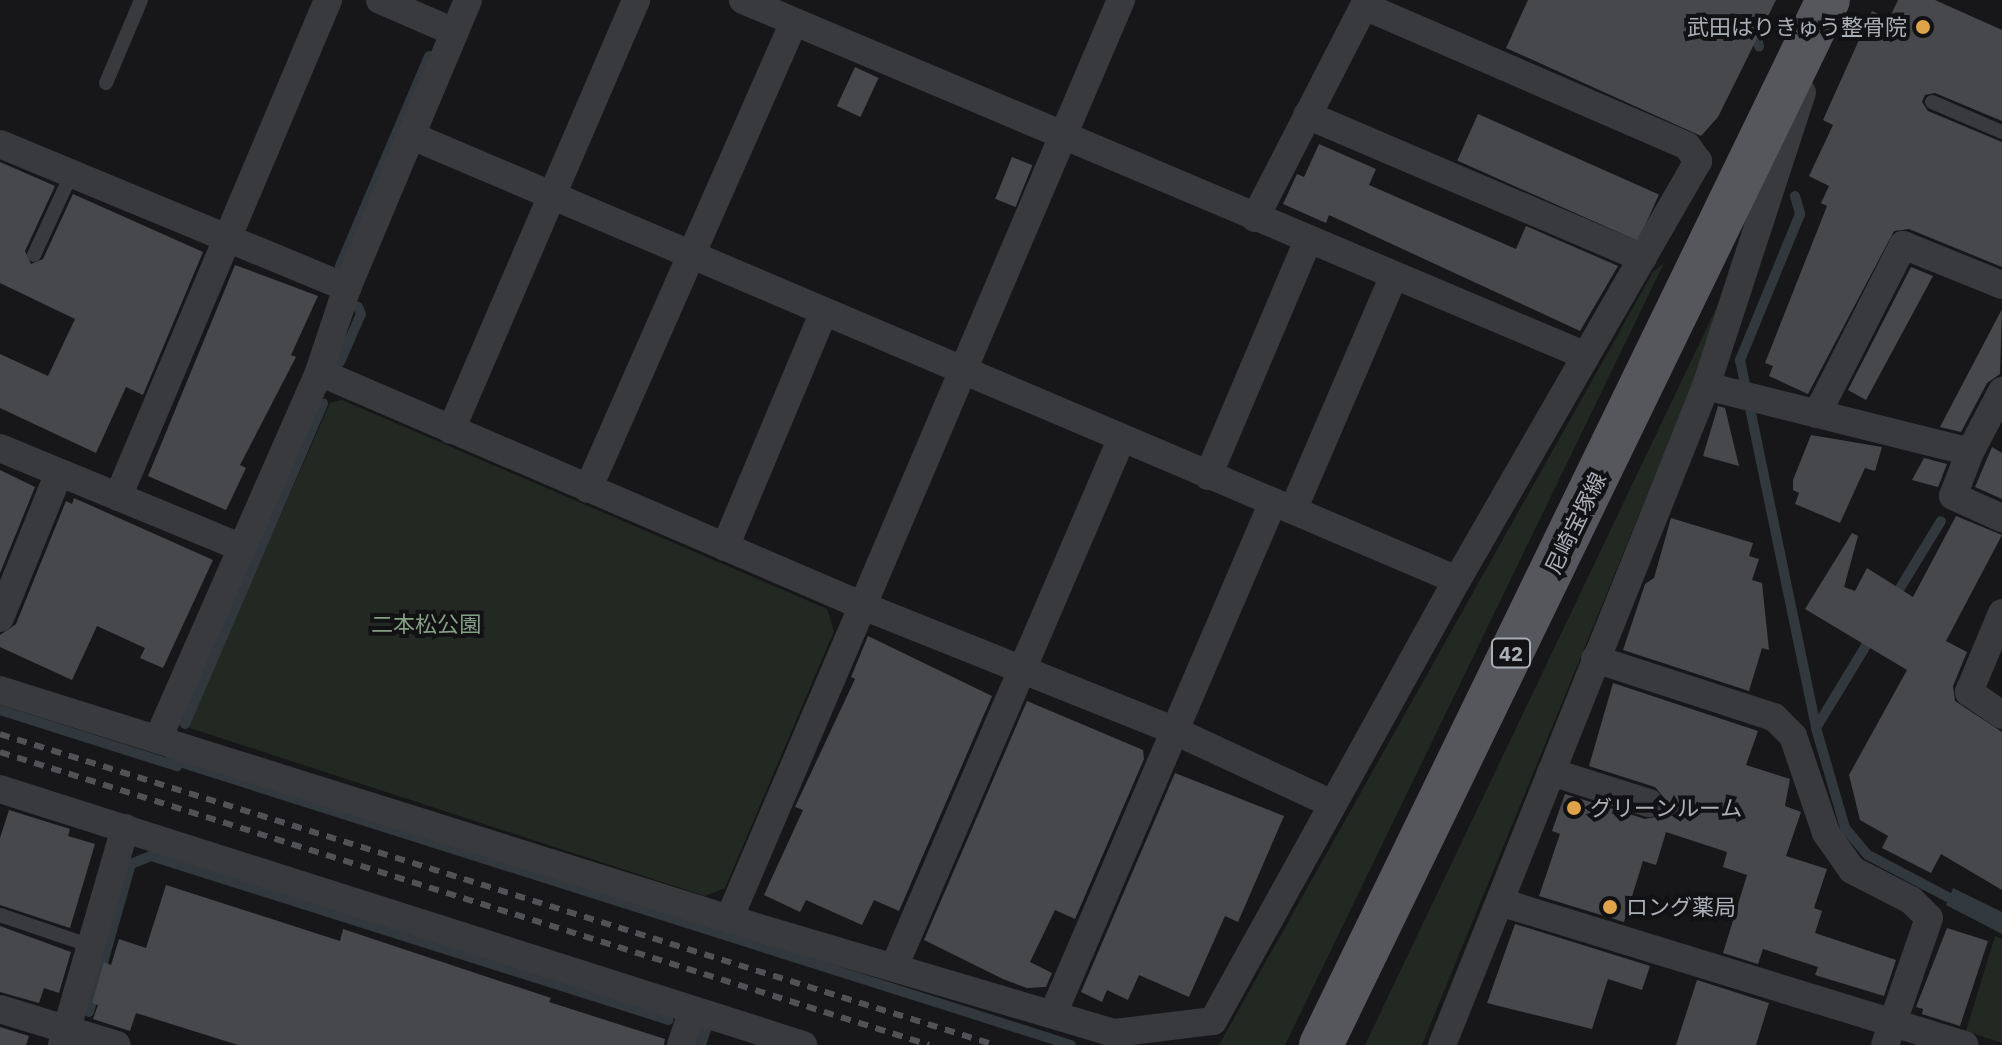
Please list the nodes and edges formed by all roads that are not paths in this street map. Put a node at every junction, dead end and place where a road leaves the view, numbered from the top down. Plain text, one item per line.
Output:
1 (141, 0) edge
2 (328, 0) edge
3 (380, 0) edge
4 (468, 0) edge
5 (636, 0) edge
6 (1121, 0) edge
7 (1830, 0) edge
8 (752, 2) edge
9 (1365, 3) edge
10 (794, 22) junction
11 (454, 32) junction
12 (106, 83) dead end
13 (1932, 102) dead end
14 (1307, 115) junction
15 (2002, 132) edge
16 (412, 136) junction
17 (1065, 139) junction
18 (0, 144) edge
19 (71, 175) junction
20 (552, 196) junction
21 (1255, 218) junction
22 (1308, 240) junction
23 (229, 241) junction
24 (34, 255) dead end
25 (689, 258) junction
26 (1643, 258) junction
27 (1394, 276) junction
28 (2002, 285) edge
29 (347, 288) junction
30 (823, 314) junction
31 (1586, 356) junction
32 (319, 372) junction
33 (962, 372) junction
34 (1706, 386) junction
35 (2002, 391) edge
36 (1817, 414) junction
37 (451, 430) junction
38 (1121, 440) junction
39 (0, 448) edge
40 (1970, 452) junction
41 (59, 473) junction
42 (1208, 476) junction
43 (588, 489) junction
44 (118, 497) junction
45 (1283, 506) junction
46 (2002, 518) edge
47 (240, 547) junction
48 (725, 547) junction
49 (1457, 580) junction
50 (863, 606) junction
51 (2002, 613) edge
52 (0, 618) edge
53 (1595, 659) junction
54 (1022, 670) junction
55 (0, 690) edge
56 (2002, 715) edge
57 (1175, 731) junction
58 (158, 739) junction
59 (1551, 772) junction
60 (0, 789) edge
61 (1330, 803) junction
62 (1649, 803) dead end
63 (125, 828) junction
64 (1500, 902) junction
65 (0, 915) edge
66 (729, 919) junction
67 (91, 946) junction
68 (894, 967) junction
69 (0, 1009) edge
70 (693, 1011) junction
71 (1053, 1014) junction
72 (1889, 1033) edge
73 (64, 1037) edge
74 (117, 1045) edge
75 (681, 1045) edge
76 (803, 1045) edge
77 (1321, 1045) edge
78 (1442, 1045) edge
79 (1964, 1045) edge

1 - 12 lane
2 - 23 street
3 - 11 street
4 - 11 street
5 - 20 street
6 - 17 street
7 - 34 street
7 - 77 main road, 尼崎宝塚線 / 42
8 - 10 street
9 - 14 street
9 - 26 street
10 - 17 street
10 - 25 street
11 - 16 street
13 - 15 lane
14 - 21 street
14 - 26 street
16 - 20 street
16 - 29 street
17 - 21 street
17 - 33 street
18 - 19 street
19 - 23 street
19 - 24 lane
20 - 25 street
20 - 37 street
21 - 22 street
22 - 27 street
22 - 42 street
23 - 29 street
23 - 44 street
25 - 30 street
25 - 43 street
26 - 31 street
27 - 31 street
27 - 45 street
28 - 36 street
29 - 32 street
30 - 33 street
30 - 48 street
31 - 49 street
32 - 37 street
32 - 47 street
33 - 38 street
33 - 50 street
34 - 36 street
34 - 53 street
35 - 40 street
36 - 40 street
37 - 43 street
38 - 42 street
38 - 54 street
39 - 41 street
40 - 46 street
41 - 44 street
41 - 52 street
42 - 45 street
43 - 48 street
44 - 47 street
45 - 49 street
45 - 57 street
47 - 58 street
48 - 50 street
49 - 61 street
50 - 54 street
50 - 66 street
51 - 56 street
53 - 59 street
53 - 72 street
54 - 57 street
54 - 68 street
55 - 58 street
57 - 61 street
57 - 71 street
58 - 66 street
59 - 62 street
59 - 64 street
60 - 63 street
61 - 71 street
63 - 67 street
63 - 70 street
64 - 72 street
64 - 78 street
65 - 67 lane
66 - 68 street
67 - 73 street
68 - 71 street
69 - 73 street
70 - 75 street
70 - 76 street
72 - 79 street
73 - 74 street

